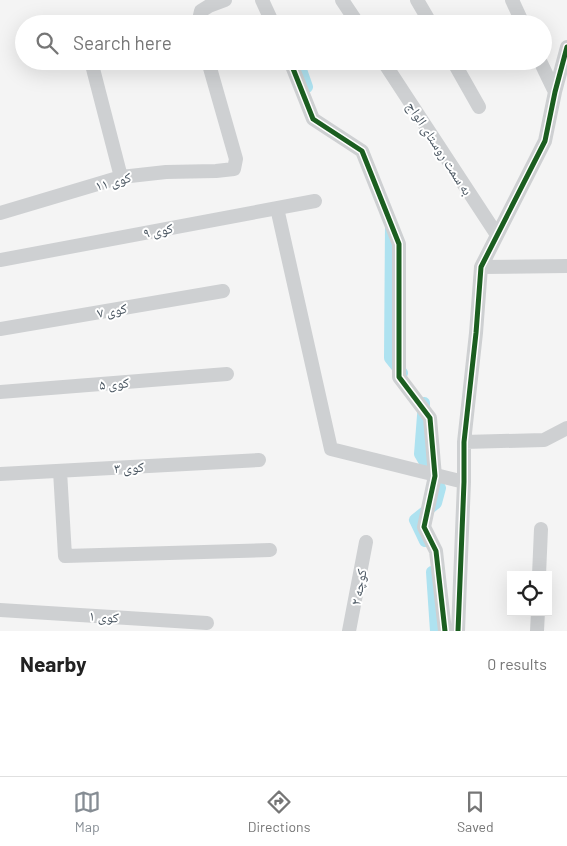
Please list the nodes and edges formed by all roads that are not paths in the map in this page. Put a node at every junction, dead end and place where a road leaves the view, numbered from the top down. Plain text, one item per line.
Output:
1 (225, 0) edge
2 (262, 0) edge
3 (342, 0) edge
4 (417, 0) edge
5 (512, 0) edge
6 (200, 15) edge
7 (269, 15) edge
8 (352, 15) edge
9 (426, 15) edge
10 (519, 15) edge
11 (567, 47) edge
12 (93, 70) edge
13 (211, 70) edge
14 (294, 70) edge
15 (388, 70) edge
16 (458, 70) edge
17 (546, 70) edge
18 (561, 91) edge
19 (479, 107) dead end
20 (120, 177) junction
21 (315, 201) dead end
22 (277, 208) junction
23 (0, 213) edge
24 (497, 235) junction
25 (0, 260) edge
26 (567, 266) edge
27 (481, 267) junction
28 (224, 290) dead end
29 (0, 329) edge
30 (228, 374) dead end
31 (0, 392) edge
32 (567, 428) edge
33 (464, 442) junction
34 (259, 460) dead end
35 (60, 471) junction
36 (0, 474) edge
37 (435, 476) junction
38 (464, 482) junction
39 (541, 529) dead end
40 (366, 542) dead end
41 (270, 550) dead end
42 (539, 571) edge
43 (0, 610) edge
44 (538, 616) edge
45 (207, 623) dead end
46 (349, 631) edge
47 (445, 631) edge
48 (458, 631) edge
49 (537, 631) edge

1 - 6 street
2 - 7 street
3 - 8 street
4 - 9 street
5 - 10 street
11 - 18 street
12 - 20 street
13 - 20 street, کوی ۱۱
14 - 37 street
15 - 24 street, به سمت روستای الواج
16 - 19 street
17 - 18 street
18 - 24 street
20 - 23 street, کوی ۱۱
21 - 22 street, کوی ۹
22 - 25 street, کوی ۹
22 - 37 street
24 - 27 street
26 - 27 street
27 - 33 street
28 - 29 street, کوی ۷
30 - 31 street, کوی ۵
32 - 33 street
33 - 38 street
34 - 35 street, کوی ۳
35 - 36 street, کوی ۳
35 - 41 street
37 - 38 street
37 - 47 street
38 - 48 street
39 - 42 street
40 - 46 street, کوچه ۲
43 - 45 street, کوی ۱
44 - 49 street

